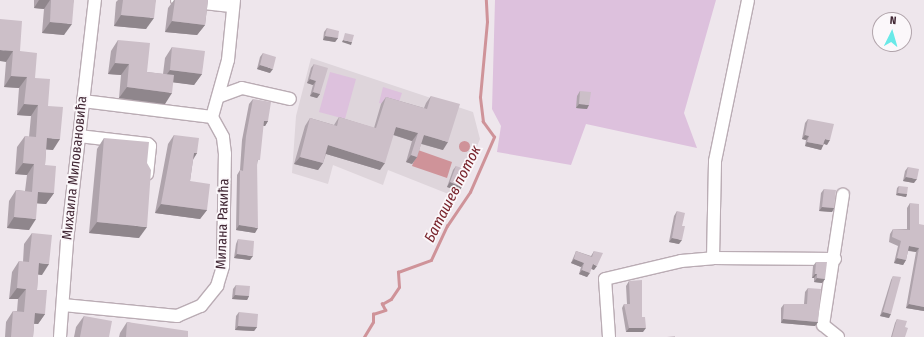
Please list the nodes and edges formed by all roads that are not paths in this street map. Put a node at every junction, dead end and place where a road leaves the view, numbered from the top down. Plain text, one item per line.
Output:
1 (95, 0) edge
2 (177, 0) edge
3 (748, 0) edge
4 (232, 3) edge
5 (220, 96) junction
6 (290, 99) dead end
7 (83, 101) junction
8 (212, 117) junction
9 (79, 136) junction
10 (147, 174) edge
11 (844, 195) dead end
12 (713, 258) junction
13 (835, 258) junction
14 (63, 305) junction
15 (60, 337) edge
16 (609, 337) edge
17 (838, 337) edge

1 - 7 street, Михаила Миловановића
2 - 4 street
3 - 12 street
4 - 5 street
5 - 6 street
5 - 8 street
7 - 8 street
7 - 9 street, Михаила Миловановића
8 - 14 street, Милана Ракића
9 - 10 street
9 - 14 street, Михаила Миловановића
11 - 13 street
12 - 13 street
12 - 16 street
13 - 17 street
14 - 15 street, Михаила Миловановића

